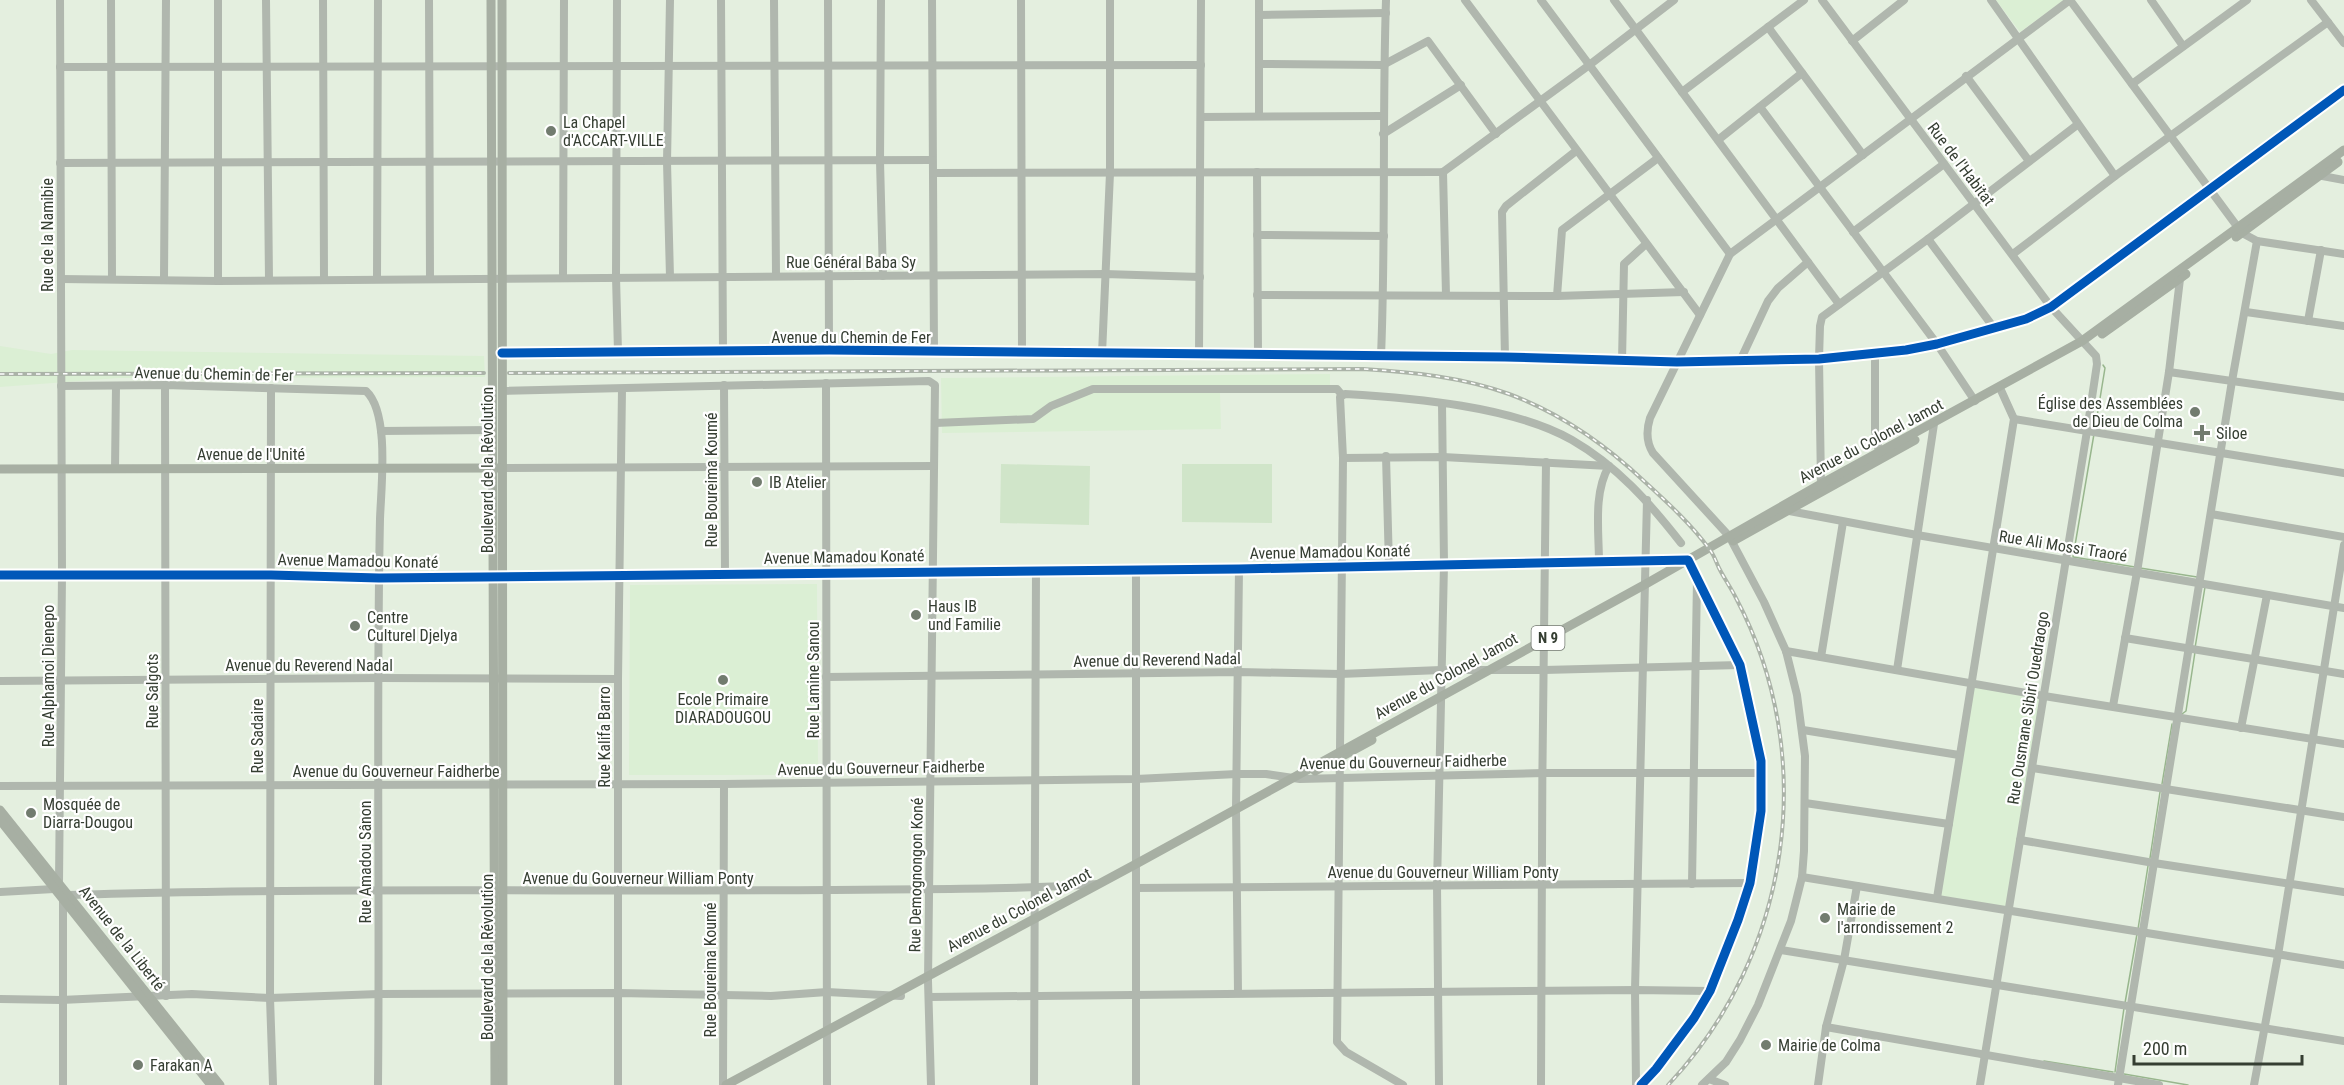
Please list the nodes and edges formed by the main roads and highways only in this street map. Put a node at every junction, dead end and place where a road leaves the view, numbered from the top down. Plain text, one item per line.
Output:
1 (491, 0) edge
2 (502, 0) edge
3 (2344, 150) edge
4 (2344, 158) edge
5 (2317, 175) junction
6 (2240, 231) junction
7 (497, 277) junction
8 (2085, 343) junction
9 (2001, 390) junction
10 (1934, 427) junction
11 (1880, 456) junction
12 (498, 468) junction
13 (0, 469) edge
14 (1783, 510) junction
15 (1544, 643) junction
16 (1441, 699) junction
17 (0, 810) edge
18 (0, 820) edge
19 (1136, 867) junction
20 (57, 886) junction
21 (1035, 920) junction
22 (928, 978) junction
23 (498, 995) junction
24 (145, 997) junction
25 (826, 1034) junction
26 (211, 1085) edge
27 (220, 1085) edge
28 (495, 1085) edge
29 (503, 1085) edge
30 (725, 1085) edge
31 (736, 1085) edge

1 - 7 main road, Boulevard de la Révolution
2 - 7 main road, Boulevard de la Révolution
3 - 5 main road, Avenue du Colonel Jamot / N 9
4 - 5 main road, Avenue du Colonel Jamot / N 9
5 - 6 main road, Avenue du Colonel Jamot / N 9
6 - 8 main road, Avenue du Colonel Jamot / N 9
6 - 8 main road, Avenue du Colonel Jamot / N 9
7 - 12 main road, Boulevard de la Révolution
7 - 12 main road, Boulevard de la Révolution
8 - 9 main road, Avenue du Colonel Jamot / N 9
9 - 10 main road, Avenue du Colonel Jamot / N 9
9 - 10 main road, Avenue du Colonel Jamot / N 9
10 - 11 main road, Avenue du Colonel Jamot / N 9
11 - 14 main road, Avenue du Colonel Jamot / N 9
11 - 14 main road, Avenue du Colonel Jamot / N 9
12 - 13 main road, Avenue de l'Unité
12 - 23 main road, Boulevard de la Révolution
14 - 15 main road, Avenue du Colonel Jamot / N 9
15 - 16 main road, Avenue du Colonel Jamot / N 9
15 - 16 main road, Avenue du Colonel Jamot / N 9
16 - 19 main road, Avenue du Colonel Jamot / N 9
17 - 20 main road, Avenue de la Liberté
18 - 20 main road, Avenue de la Liberté
19 - 21 main road, Avenue du Colonel Jamot / N 9
19 - 21 main road, Avenue du Colonel Jamot / N 9
20 - 24 main road, Avenue de la Liberté
21 - 22 main road, Avenue du Colonel Jamot / N 9
22 - 25 main road, Avenue du Colonel Jamot / N 9
22 - 25 main road, Avenue du Colonel Jamot / N 9
23 - 28 main road, Boulevard de la Révolution
23 - 29 main road, Boulevard de la Révolution
24 - 26 main road, Avenue de la Liberté
24 - 27 main road, Avenue de la Liberté
25 - 30 main road, Avenue du Colonel Jamot / N 9
25 - 31 main road, Avenue du Colonel Jamot / N 9

